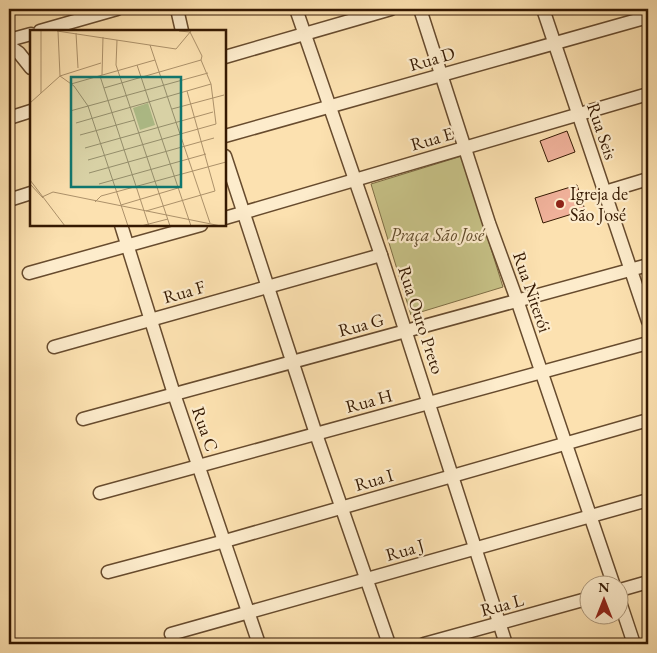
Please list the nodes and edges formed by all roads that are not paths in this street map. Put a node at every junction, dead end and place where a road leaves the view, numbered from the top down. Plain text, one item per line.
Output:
1 (117, 9) edge
2 (177, 9) edge
3 (296, 9) edge
4 (390, 9) edge
5 (420, 9) edge
6 (543, 9) edge
7 (648, 18) edge
8 (44, 30) edge
9 (182, 30) edge
10 (304, 33) junction
11 (30, 34) edge
12 (9, 40) edge
13 (554, 43) junction
14 (9, 46) edge
15 (226, 57) edge
16 (30, 67) edge
17 (442, 74) junction
18 (648, 94) edge
19 (329, 106) junction
20 (30, 111) edge
21 (578, 114) junction
22 (9, 118) edge
23 (226, 136) edge
24 (465, 148) junction
25 (226, 159) edge
26 (356, 179) junction
27 (648, 179) edge
28 (605, 192) junction
29 (30, 193) edge
30 (9, 200) edge
31 (244, 212) junction
32 (226, 218) edge
33 (121, 226) edge
34 (198, 226) edge
35 (128, 247) junction
36 (381, 255) junction
37 (648, 265) edge
38 (631, 270) junction
39 (28, 273) dead end
40 (269, 286) junction
41 (517, 300) junction
42 (150, 319) junction
43 (648, 321) edge
44 (405, 331) junction
45 (648, 343) edge
46 (54, 347) dead end
47 (293, 361) junction
48 (541, 373) junction
49 (174, 394) junction
50 (429, 403) junction
51 (83, 419) dead end
52 (648, 420) edge
53 (316, 434) junction
54 (565, 444) junction
55 (199, 466) junction
56 (452, 475) junction
57 (100, 493) dead end
58 (648, 500) edge
59 (341, 508) junction
60 (590, 517) junction
61 (224, 541) junction
62 (475, 549) junction
63 (108, 572) dead end
64 (611, 576) edge
65 (366, 579) junction
66 (648, 582) edge
67 (630, 587) edge
68 (580, 601) edge
69 (247, 611) junction
70 (500, 624) junction
71 (628, 626) edge
72 (171, 634) dead end
73 (258, 644) edge
74 (389, 644) edge
75 (424, 644) edge
76 (506, 644) edge
77 (634, 644) edge

1 - 8 street
2 - 9 street
3 - 10 street, Rua Ouro Preto
4 - 10 street
5 - 17 street, Rua Niterói
6 - 13 street, Rua Seis
7 - 13 street, Rua D
10 - 15 street
10 - 19 street, Rua Ouro Preto
11 - 12 street
13 - 17 street, Rua D
13 - 21 street, Rua Seis
14 - 16 street
17 - 19 street, Rua D
17 - 24 street, Rua Niterói
18 - 21 street, Rua E
19 - 23 street, Rua D
19 - 26 street, Rua Ouro Preto
20 - 22 street
21 - 24 street, Rua E
21 - 28 street, Rua Seis
24 - 26 street, Rua E
24 - 41 street, Rua Niterói
25 - 31 street
26 - 31 street, Rua E
26 - 36 street, Rua Ouro Preto
27 - 28 street
28 - 38 street, Rua Seis
29 - 30 street
31 - 32 street, Rua E
31 - 40 street
33 - 35 street, Rua C
34 - 35 street
35 - 39 street
35 - 42 street, Rua C
36 - 40 street, Rua F
36 - 44 street, Rua Ouro Preto
37 - 38 street, Rua G
38 - 41 street, Rua G
38 - 43 street, Rua Seis
40 - 42 street, Rua F
40 - 47 street
41 - 44 street, Rua G
41 - 48 street, Rua Niterói
42 - 46 street, Rua F
42 - 49 street, Rua C
44 - 47 street, Rua G
44 - 50 street, Rua Ouro Preto
45 - 48 street, Rua H
47 - 49 street, Rua G
47 - 53 street
48 - 50 street, Rua H
48 - 54 street, Rua Niterói
49 - 51 street, Rua G
49 - 55 street, Rua C
50 - 53 street, Rua H
50 - 56 street, Rua Ouro Preto
52 - 54 street, Rua I
53 - 55 street, Rua H
53 - 59 street
54 - 56 street, Rua I
54 - 60 street, Rua Niterói
55 - 57 street, Rua H
55 - 61 street, Rua C
56 - 59 street, Rua I
56 - 62 street, Rua Ouro Preto
58 - 60 street, Rua J
59 - 61 street, Rua I
59 - 65 street
60 - 62 street, Rua J
60 - 64 street, Rua Niterói
61 - 63 street, Rua I
61 - 69 street, Rua C
62 - 65 street, Rua J
62 - 70 street, Rua Ouro Preto
65 - 69 street, Rua J
65 - 74 street
66 - 67 street
68 - 70 street, Rua L
69 - 72 street, Rua J
69 - 73 street, Rua C
70 - 75 street, Rua L
70 - 76 street, Rua Ouro Preto
71 - 77 street

